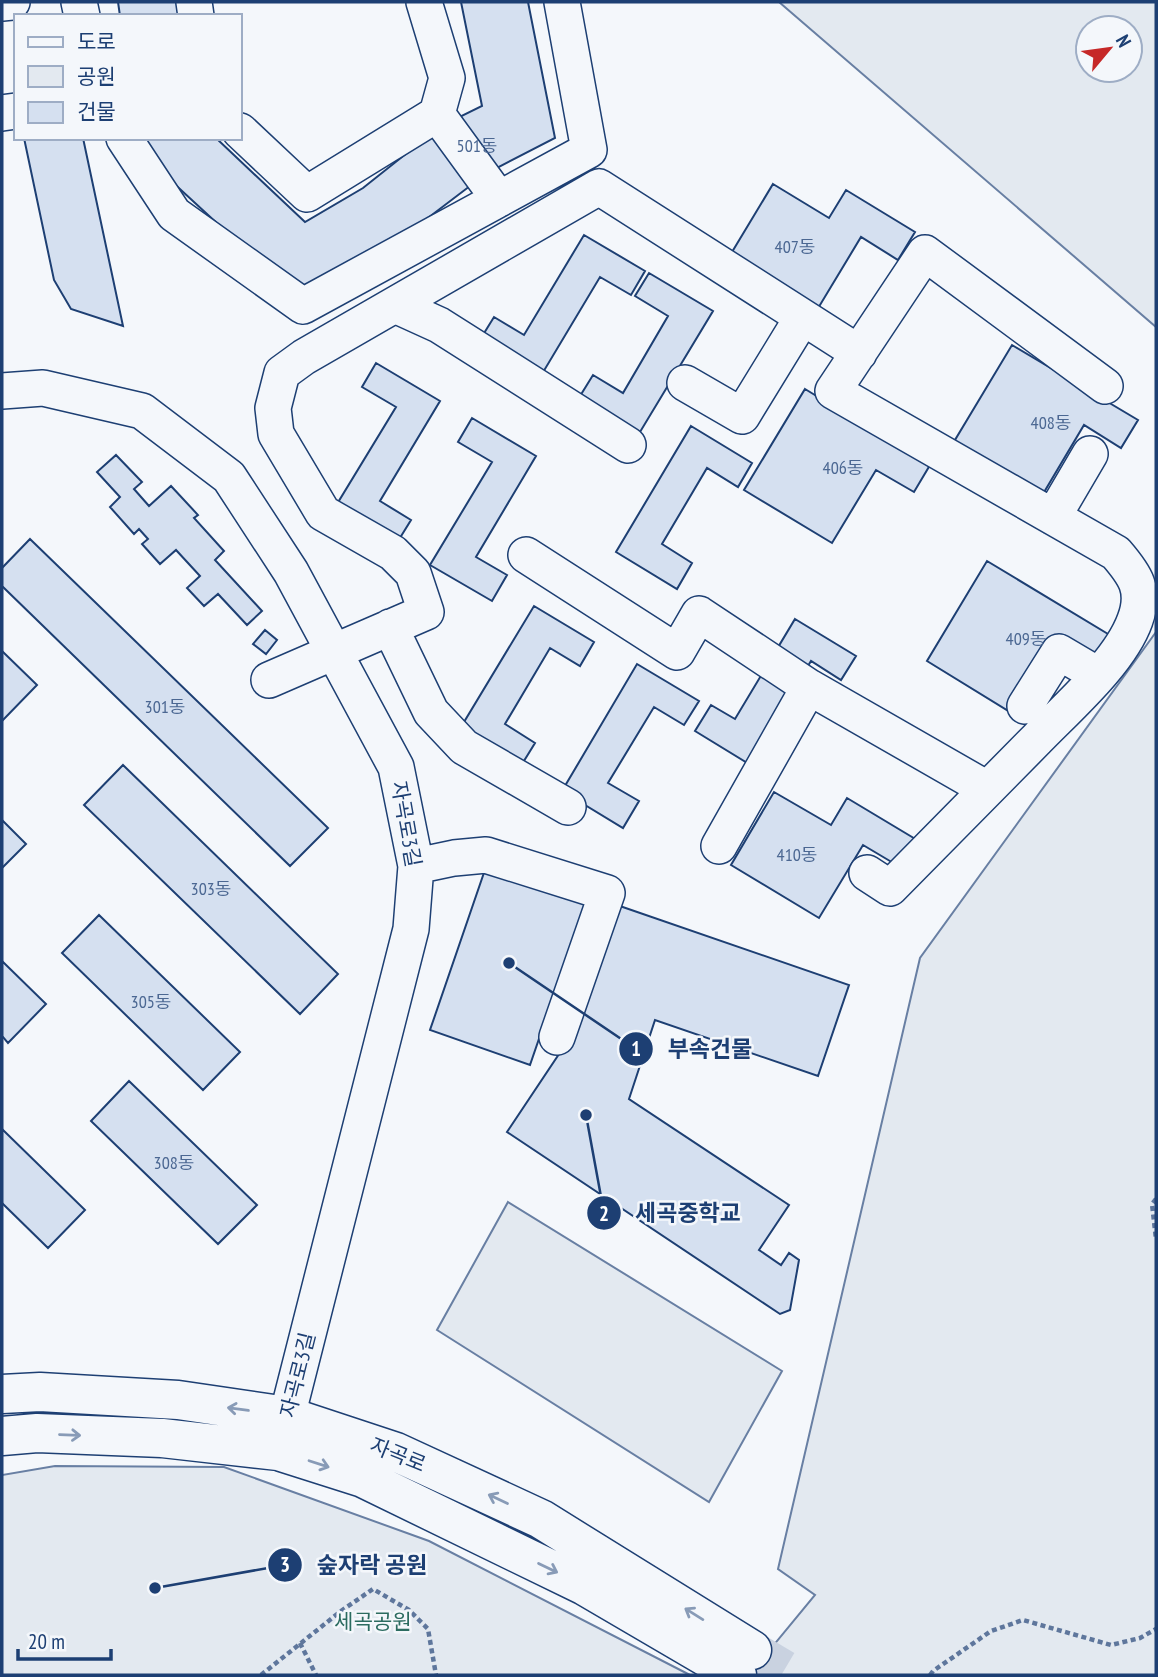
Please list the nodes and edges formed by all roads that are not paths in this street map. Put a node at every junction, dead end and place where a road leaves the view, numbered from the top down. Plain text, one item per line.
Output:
1 (12, 2) edge
2 (424, 2) edge
3 (562, 2) edge
4 (2, 4) edge
5 (437, 114) junction
6 (242, 133) edge
7 (125, 140) edge
8 (499, 199) junction
9 (396, 305) junction
10 (802, 318) junction
11 (859, 353) junction
12 (685, 383) dead end
13 (1105, 386) dead end
14 (2, 391) edge
15 (628, 445) dead end
16 (1090, 454) dead end
17 (1053, 517) junction
18 (526, 555) dead end
19 (390, 627) junction
20 (334, 652) junction
21 (1098, 675) junction
22 (269, 680) dead end
23 (808, 687) junction
24 (1025, 706) dead end
25 (987, 789) junction
26 (568, 807) dead end
27 (719, 846) dead end
28 (416, 866) junction
29 (867, 873) dead end
30 (557, 1037) dead end
31 (2, 1394) edge
32 (283, 1433) junction
33 (2, 1436) edge
34 (744, 1662) tunnel mouth

1 - 4 street
2 - 5 street
3 - 8 street
5 - 6 street
5 - 8 street
7 - 8 street
9 - 10 street
9 - 15 street
9 - 19 street
10 - 11 street
10 - 12 street
11 - 13 street
11 - 17 street
14 - 20 street, 자곡로3길
16 - 17 street
17 - 21 street
18 - 23 street
19 - 20 street
19 - 26 street
20 - 22 street
20 - 28 street, 자곡로3길
21 - 24 street
21 - 25 street
23 - 25 street
23 - 27 street
25 - 29 street
28 - 30 street
28 - 32 street, 자곡로3길
32 -> 31 main road, 자곡로
33 -> 32 main road, 자곡로
32 - 34 main road, 자곡로

